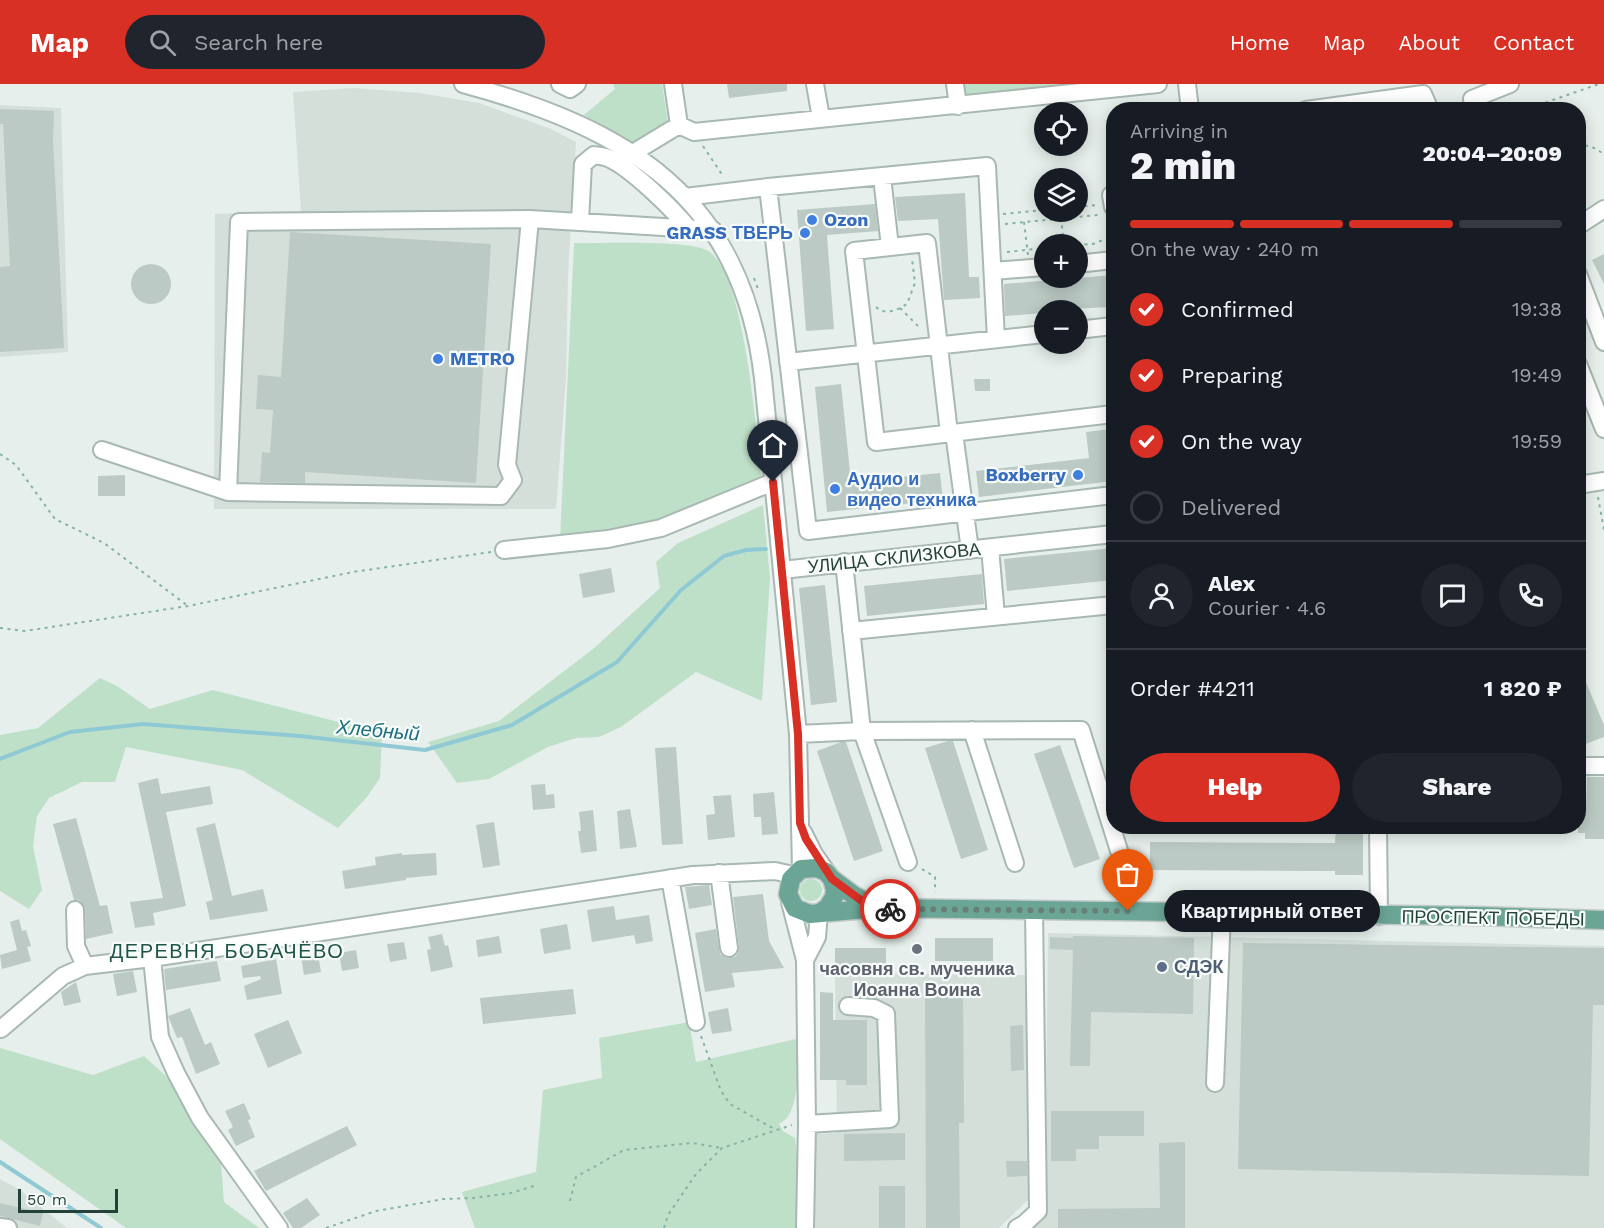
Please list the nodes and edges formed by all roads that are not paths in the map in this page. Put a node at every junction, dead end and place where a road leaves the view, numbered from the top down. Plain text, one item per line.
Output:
1 (463, 84) edge
2 (560, 84) edge
3 (577, 84) edge
4 (673, 84) edge
5 (815, 84) edge
6 (955, 84) edge
7 (1153, 84) edge
8 (1187, 84) edge
9 (1510, 84) edge
10 (1471, 98) edge
11 (1189, 102) edge
12 (1364, 102) edge
13 (1426, 102) edge
14 (958, 106) junction
15 (821, 118) junction
16 (687, 128) junction
17 (633, 153) junction
18 (882, 177) junction
19 (768, 187) junction
20 (685, 197) junction
21 (1604, 208) edge
22 (530, 219) junction
23 (1586, 220) edge
24 (580, 221) junction
25 (689, 229) junction
26 (713, 230) junction
27 (890, 247) junction
28 (1106, 261) edge
29 (1088, 263) edge
30 (1034, 268) edge
31 (993, 272) junction
32 (1586, 295) edge
33 (1106, 327) edge
34 (1088, 329) edge
35 (1034, 335) edge
36 (996, 339) junction
37 (1604, 342) edge
38 (939, 345) junction
39 (866, 354) junction
40 (788, 362) junction
41 (1586, 384) edge
42 (1106, 415) edge
43 (1604, 429) edge
44 (951, 433) junction
45 (102, 450) dead end
46 (773, 482) junction
47 (1586, 487) edge
48 (1601, 490) edge
49 (228, 492) junction
50 (1106, 496) edge
51 (965, 512) junction
52 (1106, 535) edge
53 (990, 548) junction
54 (504, 550) road end
55 (970, 550) junction
56 (844, 562) junction
57 (782, 570) junction
58 (1106, 606) edge
59 (996, 616) junction
60 (851, 631) junction
61 (972, 730) junction
62 (862, 731) junction
63 (798, 734) junction
64 (1586, 766) edge
65 (1604, 766) edge
66 (1106, 792) edge
67 (800, 823) junction
68 (1116, 834) edge
69 (1378, 834) edge
70 (1122, 860) dead end
71 (908, 862) road end
72 (1015, 863) dead end
73 (797, 872) junction
74 (719, 873) junction
75 (830, 877) junction
76 (670, 878) junction
77 (790, 902) junction
78 (878, 908) junction
79 (75, 910) dead end
80 (1034, 910) junction
81 (820, 912) junction
82 (1222, 913) junction
83 (1379, 916) junction
84 (1604, 920) edge
85 (729, 948) dead end
86 (152, 958) junction
87 (805, 960) junction
88 (85, 966) junction
89 (848, 1006) dead end
90 (696, 1022) road end
91 (1, 1029) edge
92 (1215, 1083) dead end
93 (807, 1124) junction
94 (1, 1228) edge
95 (8, 1228) edge
96 (279, 1228) edge
97 (805, 1228) edge
98 (1017, 1228) edge

1 - 17 street, УЛИЦА СКЛИЗКОВА
2 - 3 street
4 - 16 street
5 - 15 street
6 - 14 street
7 - 14 street
8 - 11 street
9 - 10 street
12 - 13 street
14 - 15 street
15 - 16 street
16 - 17 street
17 - 20 street, УЛИЦА СКЛИЗКОВА
18 - 19 street
18 - 27 street
18 - 31 street
19 - 20 street
19 - 40 street
20 - 26 street, УЛИЦА СКЛИЗКОВА
21 - 23 street
22 - 24 street
22 - 49 street
22 - 49 street
24 - 25 street
24 - 25 street
25 - 26 street
26 - 46 street, УЛИЦА СКЛИЗКОВА
27 - 38 street
27 - 39 street
28 - 29 street
30 - 31 street
31 - 36 street
32 - 37 street
33 - 34 street
35 - 36 street
36 - 38 street
38 - 39 street
38 - 44 street
39 - 40 street
39 - 44 street
40 - 51 street
41 - 43 street
42 - 44 street
44 - 51 street
45 - 49 street
46 - 54 street
46 - 57 street, УЛИЦА СКЛИЗКОВА
47 - 48 street
50 - 51 street
51 - 55 street
52 - 53 street, УЛИЦА СКЛИЗКОВА
53 - 55 street, УЛИЦА СКЛИЗКОВА
53 - 59 street
55 - 56 street, УЛИЦА СКЛИЗКОВА
56 - 57 street, УЛИЦА СКЛИЗКОВА
56 - 60 street
57 - 63 street
58 - 59 street
59 - 60 street
60 - 62 street
61 - 62 street
61 - 66 street
61 - 72 street
62 - 63 street
62 - 71 street
63 - 67 street
64 - 65 street
67 - 73 street
67 - 75 street
68 - 70 street
69 - 83 street
73 - 74 street
73 - 75 main road, ПРОСПЕКТ ПОБЕДЫ
73 - 77 main road
74 - 76 street
74 - 85 street
75 - 78 main road, ПРОСПЕКТ ПОБЕДЫ
75 - 81 main road
76 - 86 street
76 - 90 street
77 - 81 main road, ПРОСПЕКТ ПОБЕДЫ
77 - 87 street
78 - 80 main road, ПРОСПЕКТ ПОБЕДЫ
78 - 81 main road, ПРОСПЕКТ ПОБЕДЫ
79 - 88 street
80 - 82 main road, ПРОСПЕКТ ПОБЕДЫ
80 - 98 street
81 - 87 street
82 - 83 main road, ПРОСПЕКТ ПОБЕДЫ
82 - 92 street
83 - 84 main road, ПРОСПЕКТ ПОБЕДЫ
86 - 88 street
86 - 96 street
87 - 93 street
88 - 91 street
89 - 93 street
93 - 97 street
94 - 95 street

